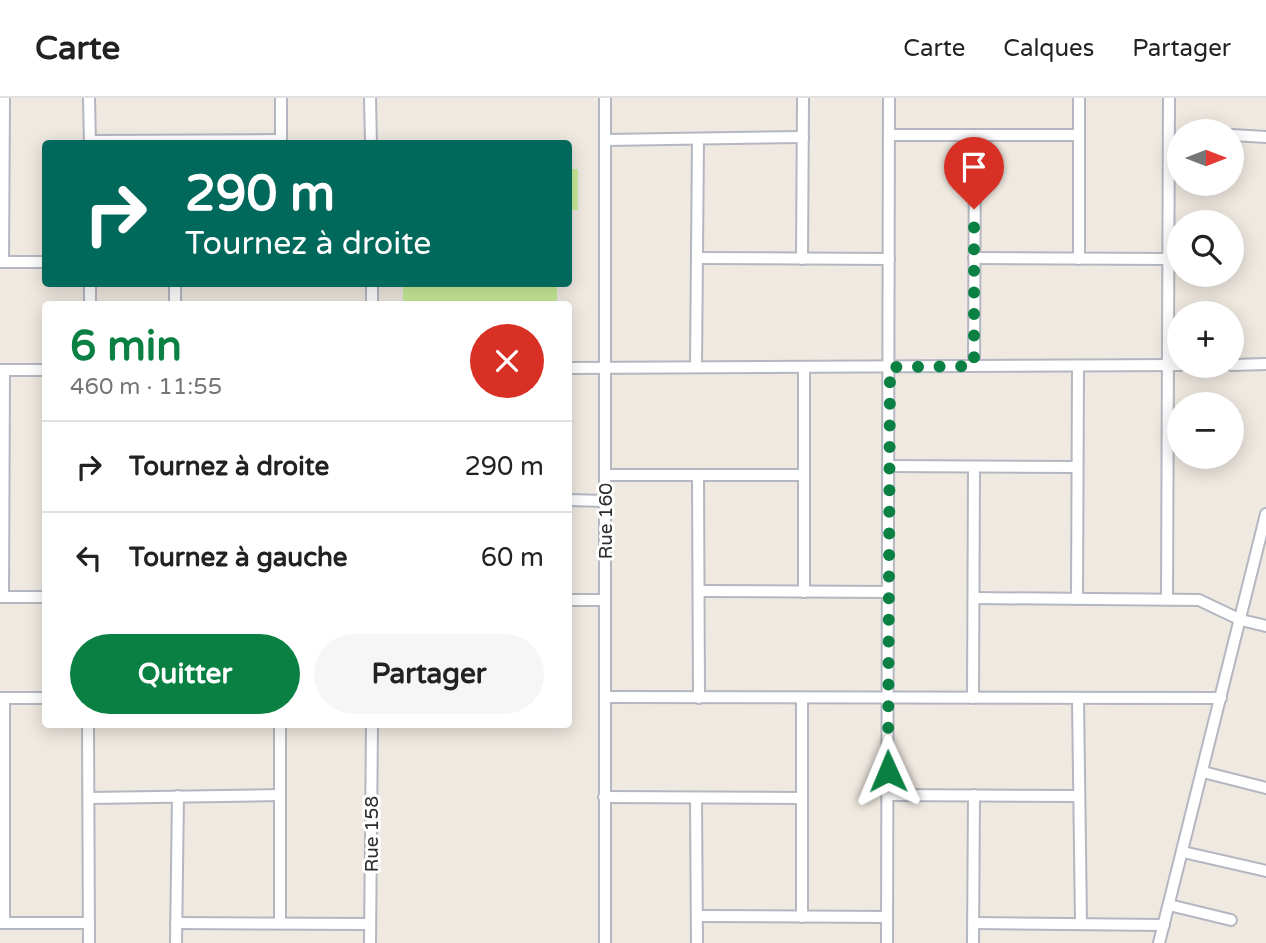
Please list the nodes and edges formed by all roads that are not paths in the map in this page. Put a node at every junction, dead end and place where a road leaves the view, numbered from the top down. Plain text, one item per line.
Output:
1 (4, 98) edge
2 (89, 98) edge
3 (281, 98) edge
4 (370, 98) edge
5 (605, 98) edge
6 (803, 98) edge
7 (889, 98) edge
8 (1079, 98) edge
9 (1169, 98) edge
10 (1172, 119) edge
11 (889, 135) junction
12 (975, 135) junction
13 (1079, 135) junction
14 (1244, 136) edge
15 (803, 137) junction
16 (1266, 137) edge
17 (2, 139) edge
18 (698, 139) junction
19 (90, 140) edge
20 (281, 140) edge
21 (371, 140) edge
22 (605, 140) junction
23 (696, 258) junction
24 (802, 258) junction
25 (974, 258) junction
26 (1079, 258) junction
27 (889, 259) junction
28 (1167, 259) edge
29 (2, 262) edge
30 (42, 262) edge
31 (1266, 364) edge
32 (1167, 365) edge
33 (1244, 365) edge
34 (974, 366) junction
35 (696, 367) junction
36 (890, 367) junction
37 (1078, 367) junction
38 (572, 368) edge
39 (606, 368) junction
40 (803, 368) junction
41 (2, 370) edge
42 (42, 370) edge
43 (1174, 378) edge
44 (888, 467) junction
45 (974, 467) junction
46 (1077, 467) junction
47 (1, 473) edge
48 (604, 475) junction
49 (698, 475) junction
50 (803, 475) junction
51 (572, 500) edge
52 (604, 501) junction
53 (1266, 514) edge
54 (700, 591) junction
55 (804, 592) junction
56 (888, 592) junction
57 (2, 597) edge
58 (42, 597) edge
59 (974, 598) junction
60 (1077, 599) junction
61 (1167, 599) junction
62 (572, 600) edge
63 (605, 600) junction
64 (1241, 620) junction
65 (1266, 626) edge
66 (605, 697) junction
67 (2, 698) edge
68 (42, 698) edge
69 (698, 698) junction
70 (887, 698) junction
71 (973, 698) junction
72 (1221, 698) junction
73 (802, 699) junction
74 (1078, 699) junction
75 (88, 728) edge
76 (280, 728) edge
77 (372, 728) edge
78 (1203, 772) junction
79 (1266, 788) edge
80 (888, 795) junction
81 (974, 795) junction
82 (177, 796) junction
83 (280, 796) junction
84 (1079, 796) junction
85 (604, 797) junction
86 (2, 798) edge
87 (89, 798) junction
88 (696, 798) junction
89 (802, 798) junction
90 (1183, 852) junction
91 (1266, 871) edge
92 (1169, 905) junction
93 (697, 916) junction
94 (802, 917) junction
95 (887, 917) junction
96 (1231, 920) dead end
97 (280, 922) junction
98 (2, 923) edge
99 (89, 923) junction
100 (176, 923) junction
101 (974, 923) junction
102 (1081, 923) junction
103 (370, 924) junction
104 (1164, 925) junction
105 (89, 943) edge
106 (176, 943) edge
107 (370, 943) edge
108 (605, 943) edge
109 (697, 943) edge
110 (887, 943) edge
111 (973, 943) edge
112 (1159, 943) edge

1 - 17 street
2 - 19 street
3 - 20 street
4 - 21 street
5 - 22 street, Rue 160
6 - 15 street
7 - 11 street
8 - 13 street
9 - 10 street
11 - 12 street
11 - 27 street
12 - 13 street
12 - 25 street
13 - 26 street
14 - 16 street
15 - 18 street
15 - 24 street
17 - 29 street
18 - 22 street
18 - 23 street
22 - 39 street, Rue 160
23 - 24 street
23 - 35 street
24 - 27 street
25 - 26 street
25 - 34 street
26 - 28 street
27 - 36 street
29 - 30 street
31 - 33 street
32 - 37 street
34 - 36 street
34 - 37 street
35 - 39 street
35 - 40 street
36 - 40 street
36 - 44 street
37 - 46 street
38 - 39 street
39 - 48 street, Rue 160
40 - 50 street
41 - 42 street
41 - 47 street
43 - 61 street
44 - 45 street
44 - 56 street
45 - 46 street
45 - 59 street
46 - 60 street
47 - 57 street
48 - 49 street
48 - 52 street, Rue 160
49 - 50 street
49 - 54 street
50 - 55 street
51 - 52 street
52 - 63 street, Rue 160
53 - 64 street
54 - 55 street
54 - 69 street
55 - 56 street
56 - 70 street
57 - 58 street
59 - 60 street
59 - 71 street
60 - 61 street
61 - 64 street
62 - 63 street
63 - 66 street, Rue 160
64 - 65 street
64 - 72 street
66 - 69 street
66 - 85 street, Rue 160
67 - 68 street
67 - 86 street
69 - 73 street
70 - 71 street
70 - 73 street
70 - 80 street
71 - 74 street
72 - 74 street
72 - 78 street
73 - 89 street
74 - 84 street
75 - 87 street
76 - 83 street
77 - 103 street, Rue 158
78 - 79 street
78 - 90 street
80 - 81 street
80 - 95 street
81 - 84 street
81 - 101 street
82 - 83 street
82 - 87 street
82 - 100 street
83 - 97 street
84 - 102 street
85 - 88 street
85 - 108 street, Rue 160
86 - 98 street
87 - 99 street
88 - 89 street
88 - 93 street
89 - 94 street
90 - 91 street
90 - 92 street
92 - 96 street
92 - 104 street
93 - 94 street
93 - 109 street
94 - 95 street
95 - 110 street
97 - 100 street
97 - 103 street
98 - 99 street
99 - 105 street
100 - 106 street
101 - 102 street
101 - 111 street
102 - 104 street
103 - 107 street, Rue 158
104 - 112 street

